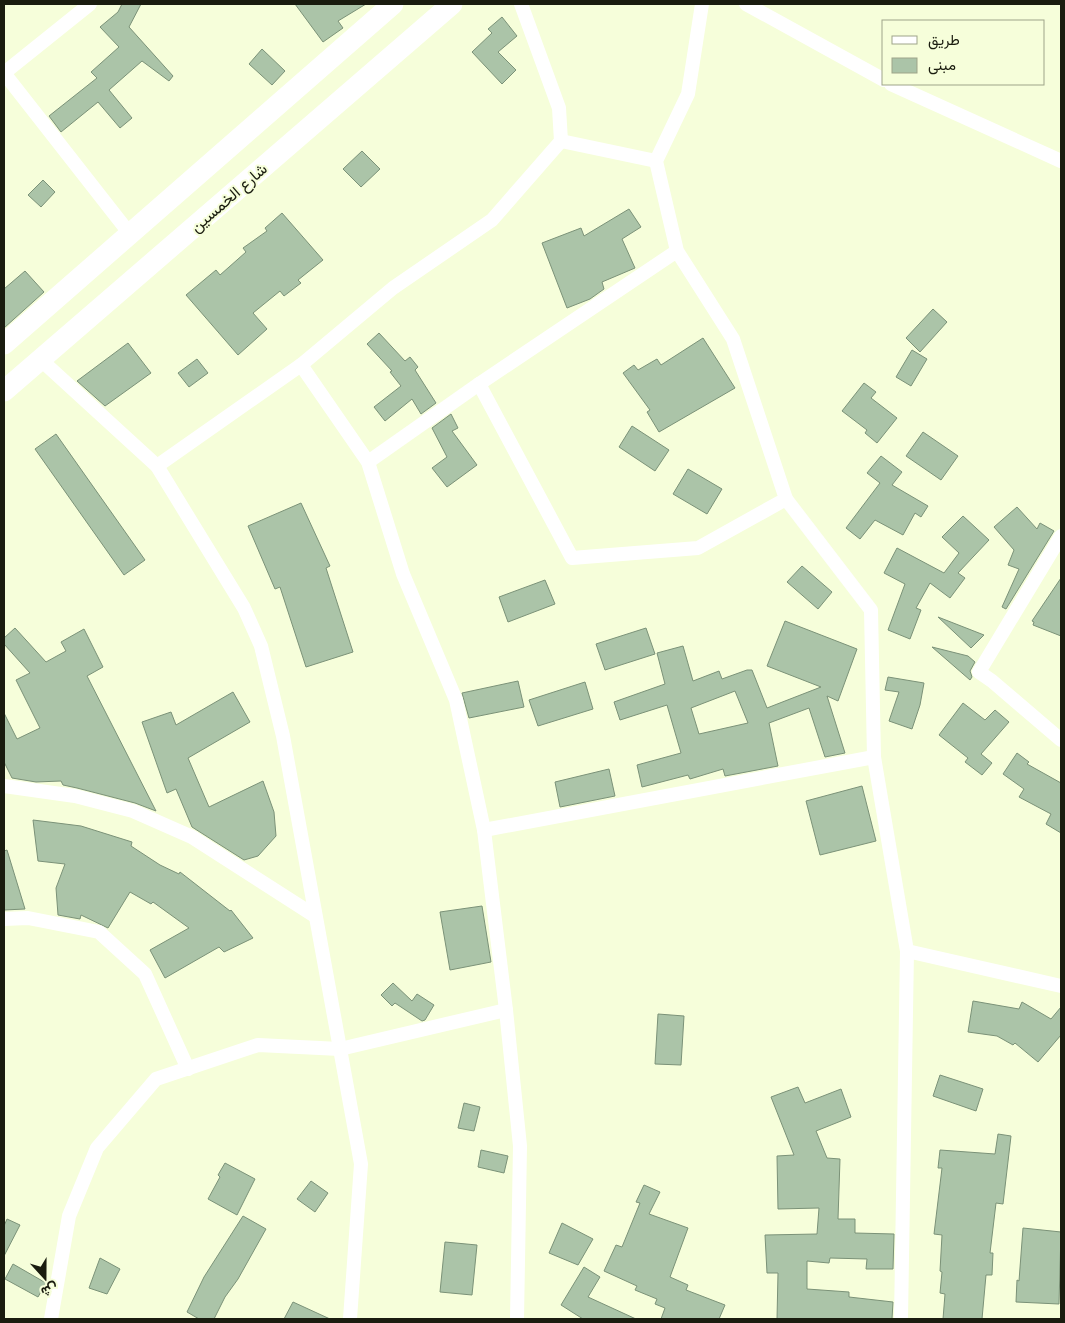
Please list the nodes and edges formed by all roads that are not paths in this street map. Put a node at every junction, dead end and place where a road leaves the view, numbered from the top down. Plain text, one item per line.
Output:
1 (90, 4) edge
2 (393, 4) edge
3 (452, 4) edge
4 (521, 4) edge
5 (702, 4) edge
6 (746, 4) edge
7 (4, 73) edge
8 (882, 79) edge
9 (893, 85) edge
10 (562, 141) junction
11 (656, 161) junction
12 (1061, 161) edge
13 (130, 234) junction
14 (677, 251) junction
15 (4, 344) edge
16 (40, 359) junction
17 (301, 365) junction
18 (479, 384) junction
19 (4, 390) edge
20 (368, 462) junction
21 (157, 466) junction
22 (786, 499) junction
23 (1061, 536) edge
24 (1061, 740) edge
25 (874, 757) junction
26 (4, 786) edge
27 (484, 830) junction
28 (316, 916) junction
29 (4, 919) edge
30 (907, 951) junction
31 (1061, 986) edge
32 (506, 1010) junction
33 (340, 1050) junction
34 (188, 1069) junction
35 (51, 1319) edge
36 (350, 1319) edge
37 (517, 1319) edge
38 (900, 1319) edge

1 - 7 street
2 - 13 main road
3 - 16 main road, شارع الخمسين
4 - 10 street
5 - 11 street
6 - 8 street
7 - 13 street
9 - 12 street
10 - 11 street
10 - 17 street
11 - 14 street
13 - 15 main road
14 - 18 street
14 - 22 street
16 - 19 main road, شارع الخمسين
16 - 21 street
17 - 20 street
17 - 21 street
18 - 20 street
18 - 22 street
20 - 27 street
21 - 28 street
22 - 25 street
23 - 24 street
25 - 27 street
25 - 30 street
26 - 28 street
27 - 32 street
28 - 33 street
29 - 34 street
30 - 31 street
30 - 38 street
32 - 33 street
32 - 37 street
33 - 34 street
33 - 36 street
34 - 35 street

